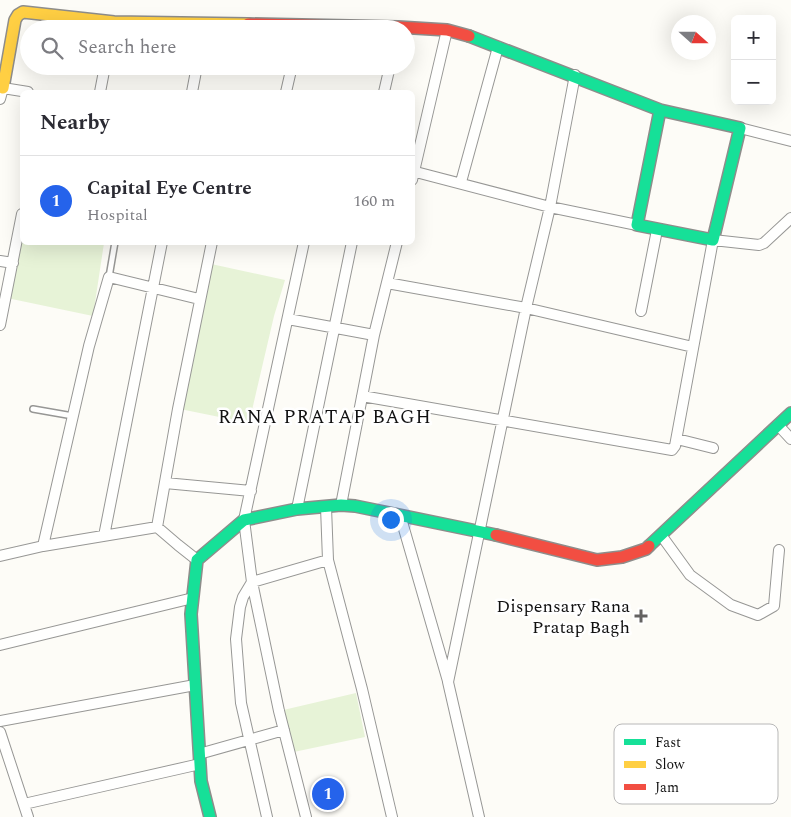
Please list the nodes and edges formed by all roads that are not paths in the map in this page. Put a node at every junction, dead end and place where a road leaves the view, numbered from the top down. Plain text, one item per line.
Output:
1 (81, 20) edge
2 (415, 29) edge
3 (447, 30) junction
4 (498, 47) junction
5 (103, 75) edge
6 (195, 75) edge
7 (290, 75) edge
8 (388, 75) edge
9 (575, 75) junction
10 (100, 90) edge
11 (192, 90) edge
12 (286, 90) edge
13 (384, 90) edge
14 (20, 93) edge
15 (1, 94) edge
16 (660, 110) junction
17 (740, 128) junction
18 (791, 140) edge
19 (415, 166) edge
20 (415, 174) edge
21 (460, 182) junction
22 (550, 207) junction
23 (791, 218) edge
24 (20, 225) edge
25 (637, 226) junction
26 (657, 230) junction
27 (713, 240) junction
28 (114, 245) edge
29 (161, 245) edge
30 (211, 245) edge
31 (303, 245) edge
32 (351, 245) edge
33 (396, 245) edge
34 (0, 261) edge
35 (13, 264) junction
36 (109, 277) junction
37 (387, 283) junction
38 (153, 288) junction
39 (199, 298) junction
40 (526, 308) junction
41 (641, 311) dead end
42 (288, 319) junction
43 (0, 325) edge
44 (334, 327) junction
45 (374, 335) junction
46 (693, 347) junction
47 (362, 396) junction
48 (33, 409) dead end
49 (791, 413) edge
50 (74, 416) junction
51 (502, 422) junction
52 (778, 425) junction
53 (677, 439) junction
54 (791, 439) edge
55 (713, 448) dead end
56 (165, 483) junction
57 (250, 491) junction
58 (341, 505) junction
59 (326, 507) junction
60 (297, 509) junction
61 (400, 515) junction
62 (244, 520) junction
63 (157, 527) junction
64 (480, 531) junction
65 (661, 535) junction
66 (104, 536) junction
67 (43, 546) junction
68 (779, 550) dead end
69 (0, 556) edge
70 (198, 560) junction
71 (328, 560) junction
72 (252, 582) junction
73 (193, 598) junction
74 (0, 645) edge
75 (448, 682) junction
76 (195, 685) junction
77 (0, 721) edge
78 (284, 730) junction
79 (0, 732) edge
80 (250, 740) junction
81 (200, 759) junction
82 (24, 804) junction
83 (28, 817) edge
84 (210, 817) edge
85 (267, 817) edge
86 (306, 817) edge
87 (392, 817) edge
88 (479, 817) edge

1 - 15 street
2 - 3 street
3 - 4 street
3 - 19 street
4 - 9 street
4 - 21 street
5 - 10 street
6 - 11 street
7 - 12 street
8 - 13 street
9 - 16 street
9 - 22 street
14 - 15 street
16 - 17 street
16 - 25 street
17 - 18 street
17 - 27 street
20 - 21 street
21 - 22 street
22 - 25 street
22 - 40 street
23 - 27 street
24 - 35 street
25 - 26 street
26 - 27 street
26 - 41 street
27 - 46 street
28 - 36 lane
29 - 38 street
30 - 39 street
31 - 42 street
32 - 44 street
33 - 37 street
34 - 35 street
35 - 43 street
36 - 38 street
36 - 50 street
37 - 40 street
37 - 45 street
38 - 39 street
38 - 66 street
39 - 56 street
40 - 46 street
40 - 51 street
42 - 44 street
42 - 57 street
44 - 45 street
44 - 60 street
45 - 47 street
46 - 53 street
47 - 51 street
47 - 58 street
48 - 50 lane
49 - 52 street
50 - 67 street
51 - 53 street
51 - 64 street
52 - 54 street
52 - 65 street
53 - 55 street
56 - 57 street
56 - 63 street
57 - 62 street
58 - 59 street
58 - 61 street
59 - 60 street
59 - 71 street
60 - 62 street
61 - 64 street
61 - 75 street
62 - 70 street
62 - 72 street
63 - 66 street
63 - 70 street
64 - 65 street
64 - 75 street
65 - 68 street
66 - 67 street
67 - 69 street
70 - 73 street
71 - 72 street
71 - 87 street
72 - 78 street
72 - 80 street
73 - 74 street
73 - 76 street
75 - 88 street
76 - 77 street
76 - 81 street
78 - 80 street
78 - 86 street
79 - 82 street
80 - 81 street
80 - 85 street
81 - 82 street
81 - 84 street
82 - 83 street

